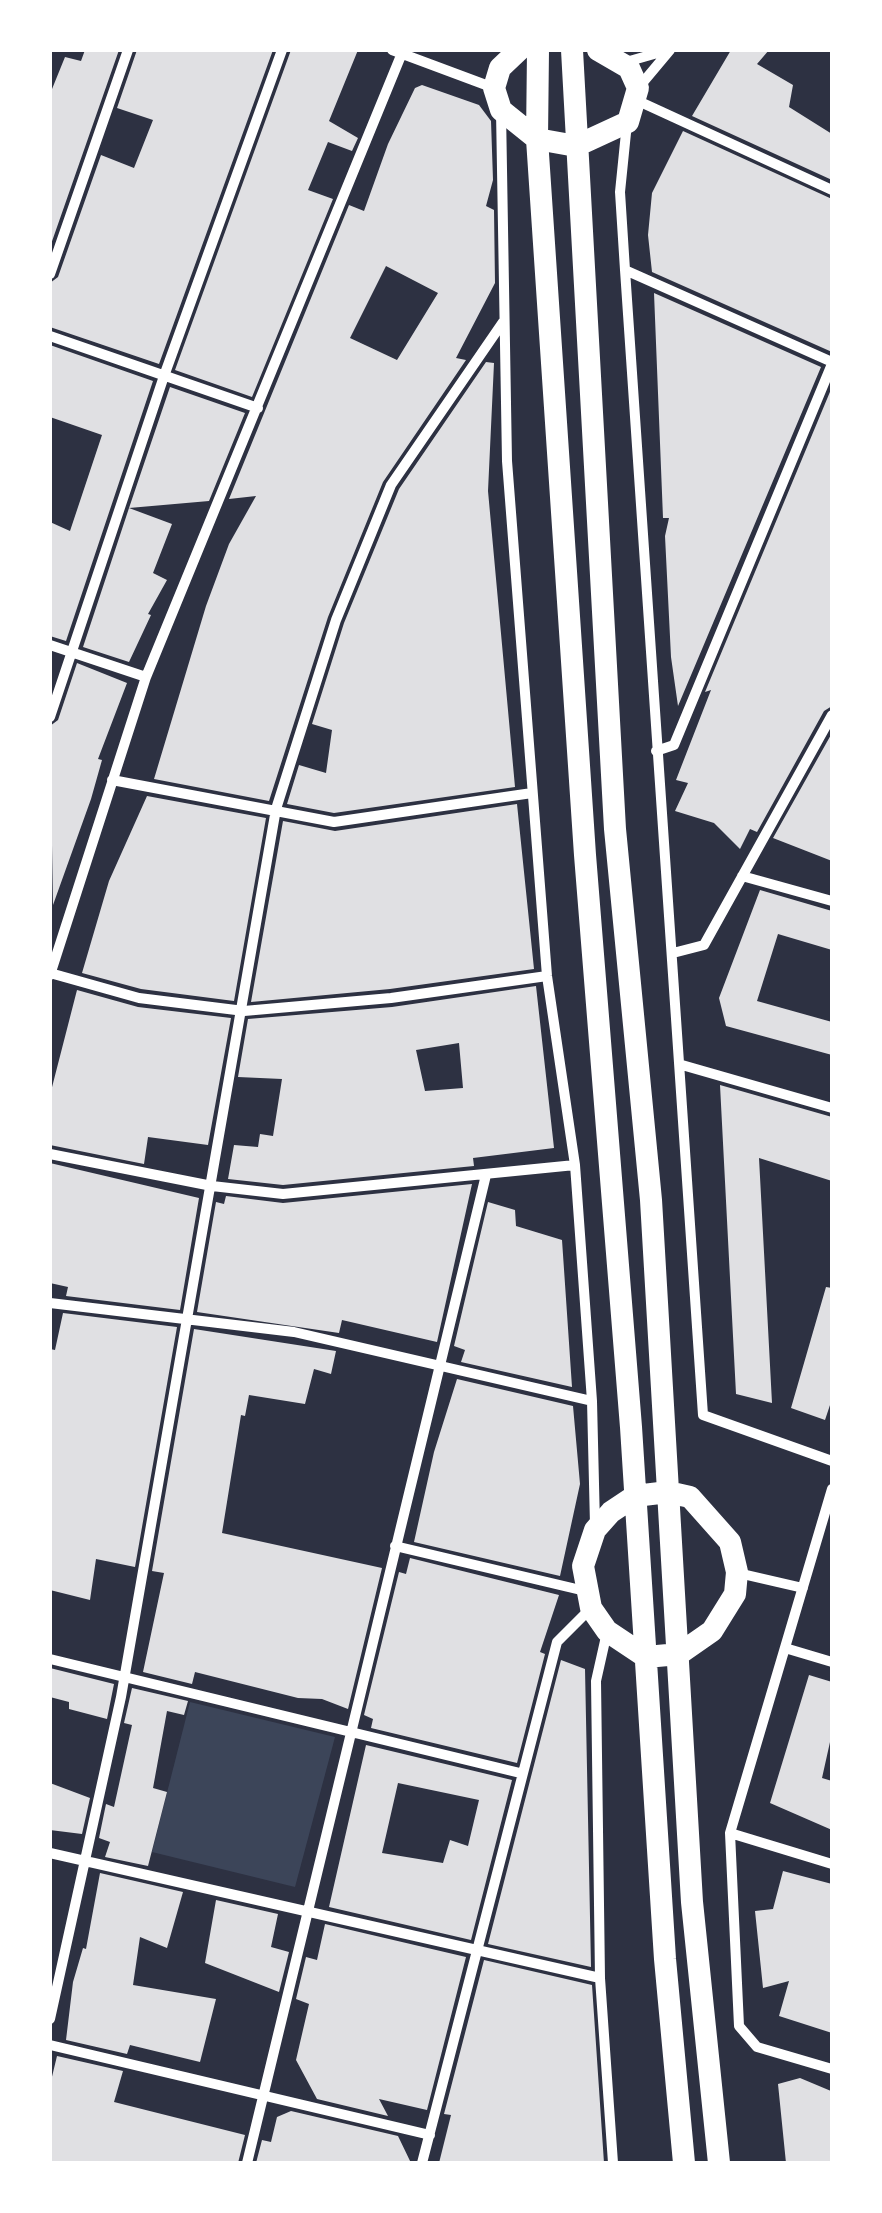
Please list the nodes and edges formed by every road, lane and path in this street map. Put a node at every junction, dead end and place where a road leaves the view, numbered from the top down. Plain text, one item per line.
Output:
1 (128, 50) edge
2 (282, 50) edge
3 (519, 50) edge
4 (538, 50) edge
5 (572, 50) edge
6 (598, 50) edge
7 (670, 50) edge
8 (397, 52) edge
9 (622, 63) junction
10 (636, 94) junction
11 (497, 99) junction
12 (628, 122) junction
13 (537, 139) junction
14 (576, 146) junction
15 (832, 190) edge
16 (625, 270) junction
17 (50, 274) edge
18 (504, 322) junction
19 (50, 336) edge
20 (832, 363) edge
21 (164, 376) junction
22 (258, 408) junction
23 (50, 644) edge
24 (72, 652) junction
25 (146, 677) junction
26 (832, 715) edge
27 (50, 718) edge
28 (656, 751) junction
29 (112, 780) junction
30 (532, 793) junction
31 (276, 809) junction
32 (742, 876) junction
33 (832, 902) edge
34 (673, 953) junction
35 (50, 974) edge
36 (547, 976) junction
37 (244, 1011) junction
38 (682, 1065) junction
39 (832, 1108) edge
40 (50, 1154) edge
41 (574, 1166) junction
42 (486, 1175) junction
43 (212, 1186) junction
44 (50, 1303) edge
45 (185, 1321) junction
46 (437, 1365) junction
47 (592, 1402) junction
48 (832, 1462) edge
49 (832, 1489) edge
50 (668, 1492) junction
51 (635, 1496) junction
52 (595, 1530) junction
53 (394, 1546) junction
54 (737, 1572) junction
55 (803, 1588) junction
56 (588, 1600) junction
57 (607, 1631) junction
58 (785, 1648) junction
59 (678, 1654) junction
60 (646, 1657) junction
61 (50, 1659) edge
62 (832, 1662) edge
63 (122, 1677) junction
64 (351, 1732) junction
65 (520, 1773) junction
66 (730, 1833) junction
67 (50, 1852) edge
68 (86, 1861) junction
69 (832, 1864) edge
70 (310, 1913) junction
71 (475, 1952) junction
72 (600, 1978) junction
73 (50, 2019) edge
74 (50, 2045) edge
75 (832, 2068) edge
76 (263, 2096) junction
77 (430, 2136) junction
78 (247, 2163) edge
79 (422, 2163) edge
80 (613, 2163) edge
81 (684, 2163) edge
82 (720, 2163) edge

1 - 17 street
2 - 21 street
3 - 11 highway
4 - 13 highway
5 - 14 highway
6 - 9 highway
7 - 9 street
7 - 10 street
8 - 11 street
8 - 22 street
9 - 10 highway
10 - 12 highway
10 - 15 street
11 - 13 highway
11 - 18 street
12 - 14 highway
12 - 16 street
13 - 14 highway
13 - 51 highway
14 - 50 highway
16 - 20 street
16 - 28 street
18 - 30 street
18 - 31 street
19 - 21 street
20 - 28 street
21 - 22 street
21 - 24 street
22 - 25 street
23 - 24 street
24 - 25 street
24 - 27 street
25 - 29 street
26 - 32 street
28 - 34 street
29 - 31 street
29 - 35 street
30 - 31 street
30 - 36 street
31 - 37 street
32 - 33 street
32 - 34 street
34 - 38 street
35 - 37 street
36 - 37 street
36 - 41 street
37 - 43 street
38 - 39 street
38 - 48 street
40 - 43 street
41 - 42 street
41 - 47 street
42 - 43 street
42 - 46 street
43 - 45 street
44 - 45 street
45 - 46 street
45 - 63 street
46 - 47 street
46 - 53 street
47 - 52 street
49 - 55 street
50 - 51 highway
50 - 54 highway
50 - 59 highway
51 - 52 highway
51 - 60 highway
52 - 56 highway
53 - 56 street
53 - 64 street
54 - 55 street
54 - 59 highway
55 - 58 street
56 - 57 highway
56 - 65 street
57 - 60 highway
57 - 72 street
58 - 62 street
58 - 66 street
59 - 60 highway
59 - 82 highway
60 - 81 highway
61 - 63 street
63 - 64 street
63 - 68 street
64 - 65 street
64 - 70 street
65 - 71 street
66 - 69 street
66 - 75 street
67 - 68 street
68 - 70 street
68 - 73 street
70 - 71 street
70 - 76 street
71 - 72 street
71 - 77 street
72 - 80 street
74 - 76 street
76 - 77 street
76 - 78 street
77 - 79 street

